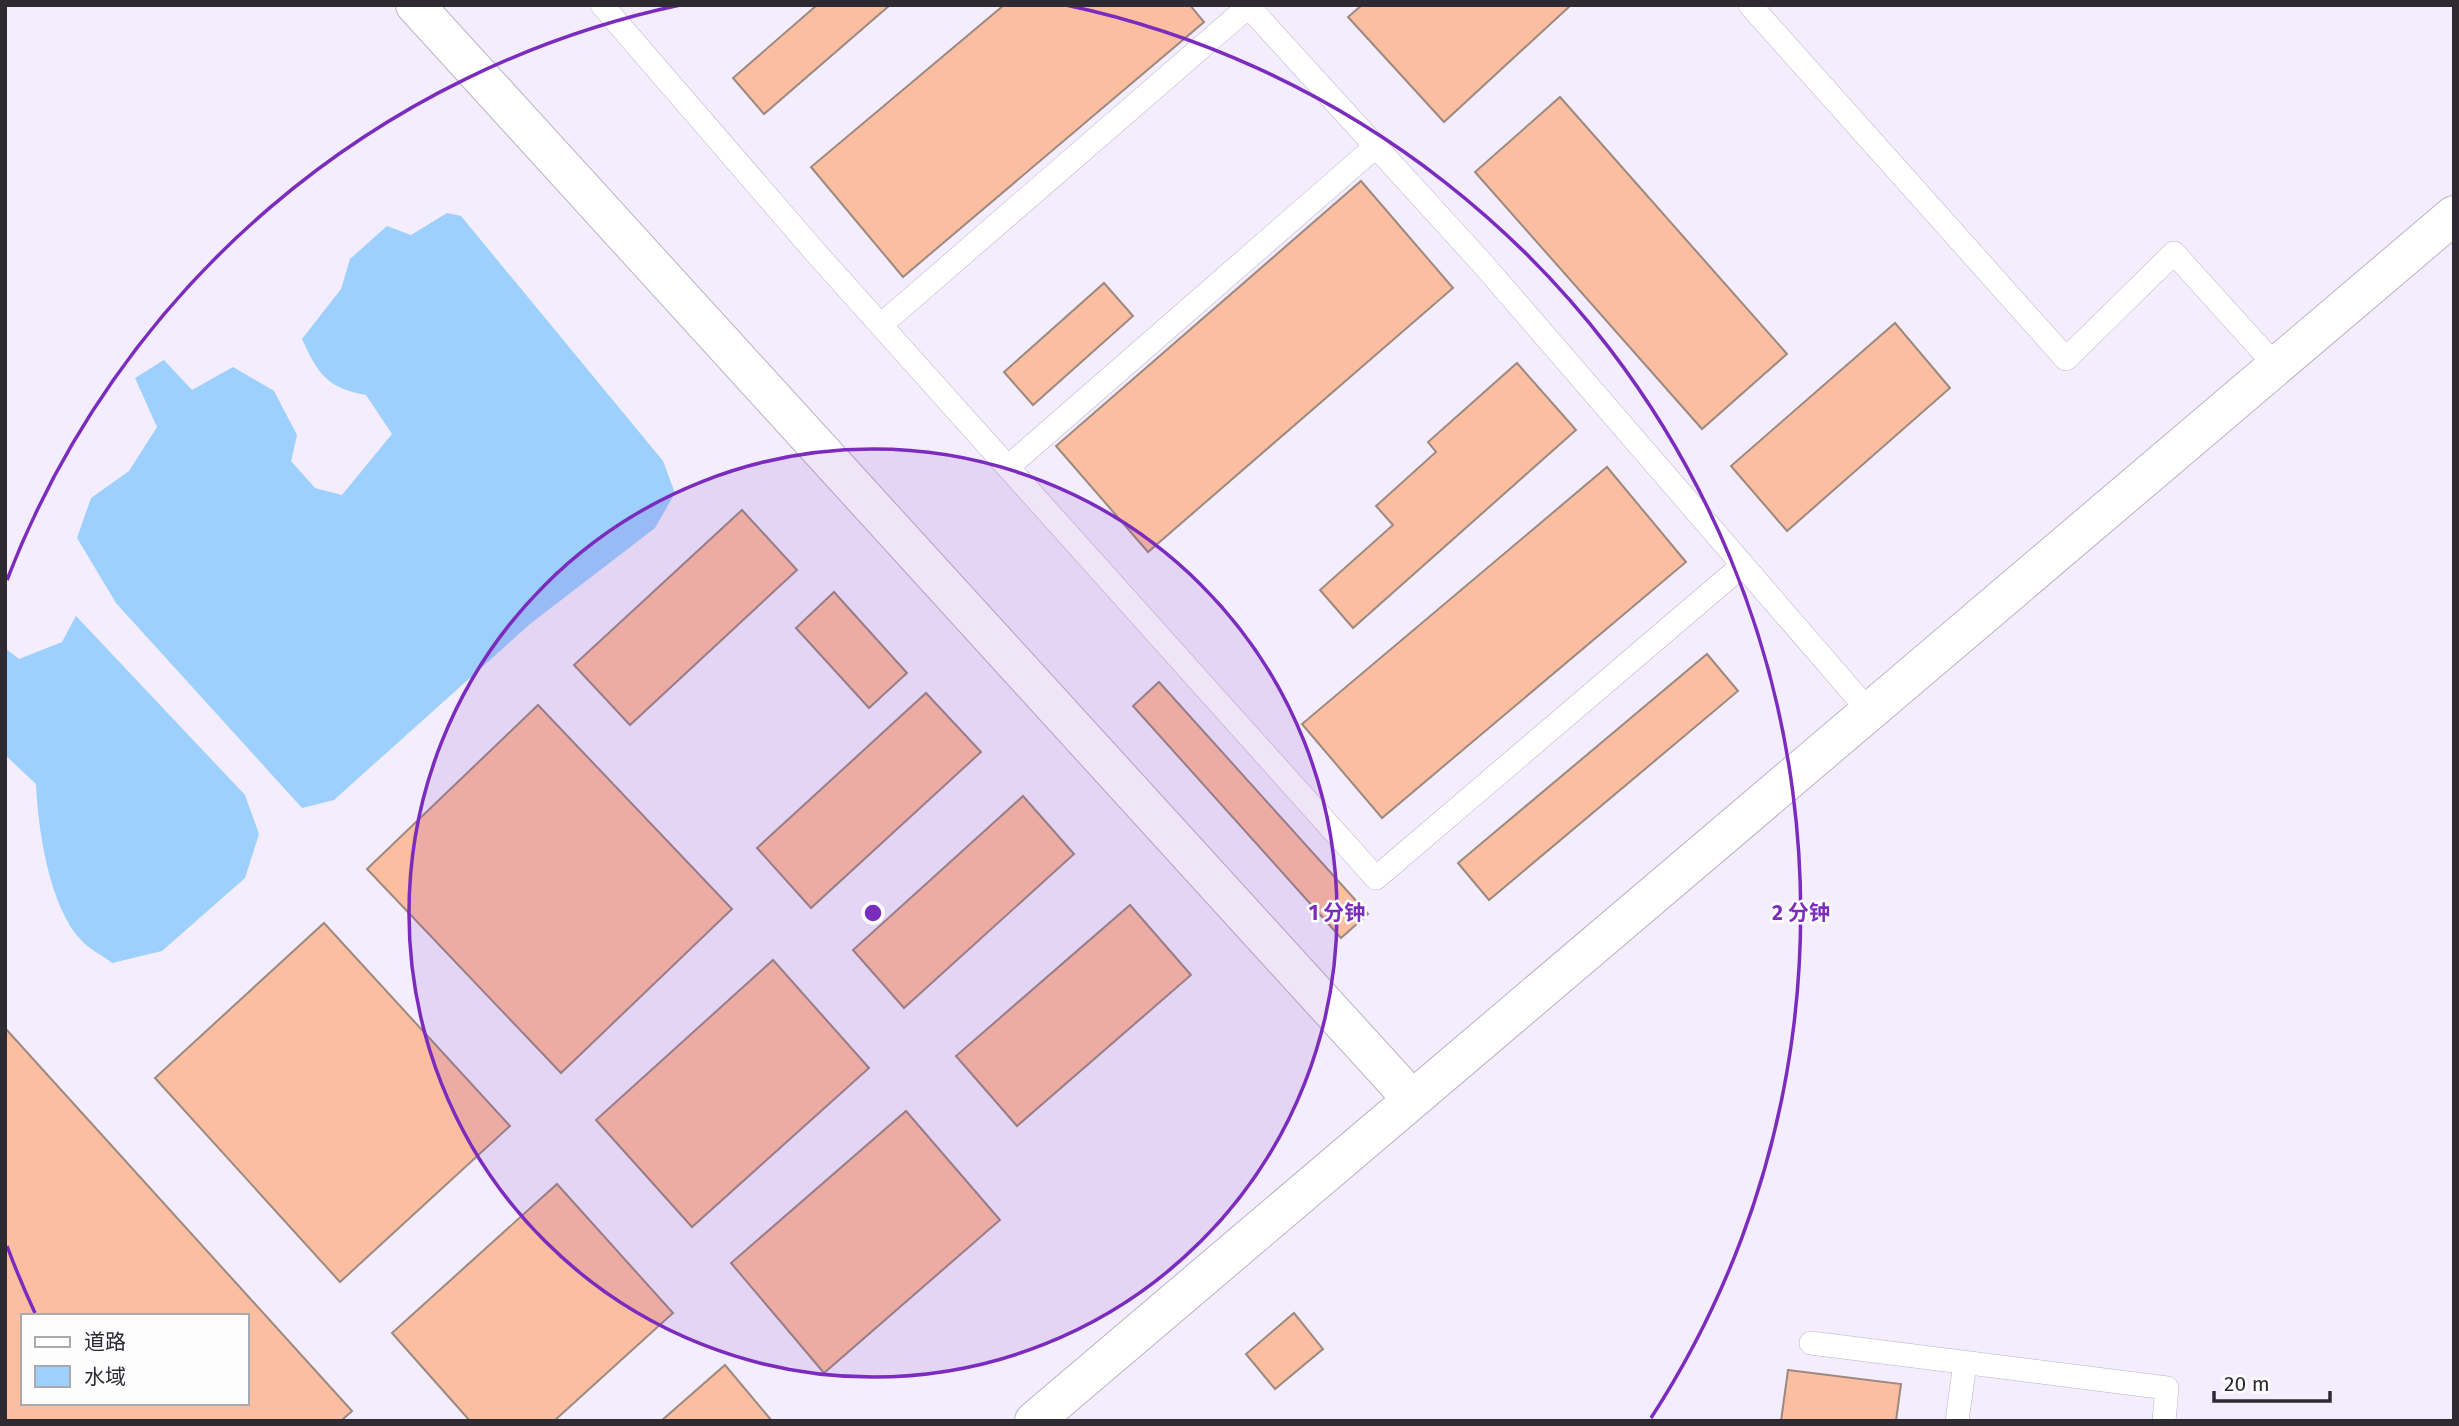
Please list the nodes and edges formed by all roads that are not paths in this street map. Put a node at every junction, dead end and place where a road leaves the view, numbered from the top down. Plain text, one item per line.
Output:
1 (415, 5) edge
2 (602, 5) edge
3 (1750, 5) edge
4 (1248, 6) edge
5 (1376, 147) junction
6 (2454, 215) edge
7 (881, 325) junction
8 (2276, 366) junction
9 (1007, 467) junction
10 (1743, 565) junction
11 (1868, 710) junction
12 (1411, 1098) junction
13 (1811, 1343) dead end
14 (1965, 1363) junction
15 (1034, 1421) edge
16 (1957, 1421) edge
17 (2164, 1421) edge

1 - 12 street
2 - 7 lane
3 - 8 lane
4 - 5 lane
4 - 7 lane
5 - 9 lane
5 - 10 lane
6 - 8 street
7 - 9 lane
8 - 11 street
9 - 10 lane
10 - 11 lane
11 - 12 street
12 - 15 street
13 - 14 lane
14 - 16 lane
14 - 17 lane

